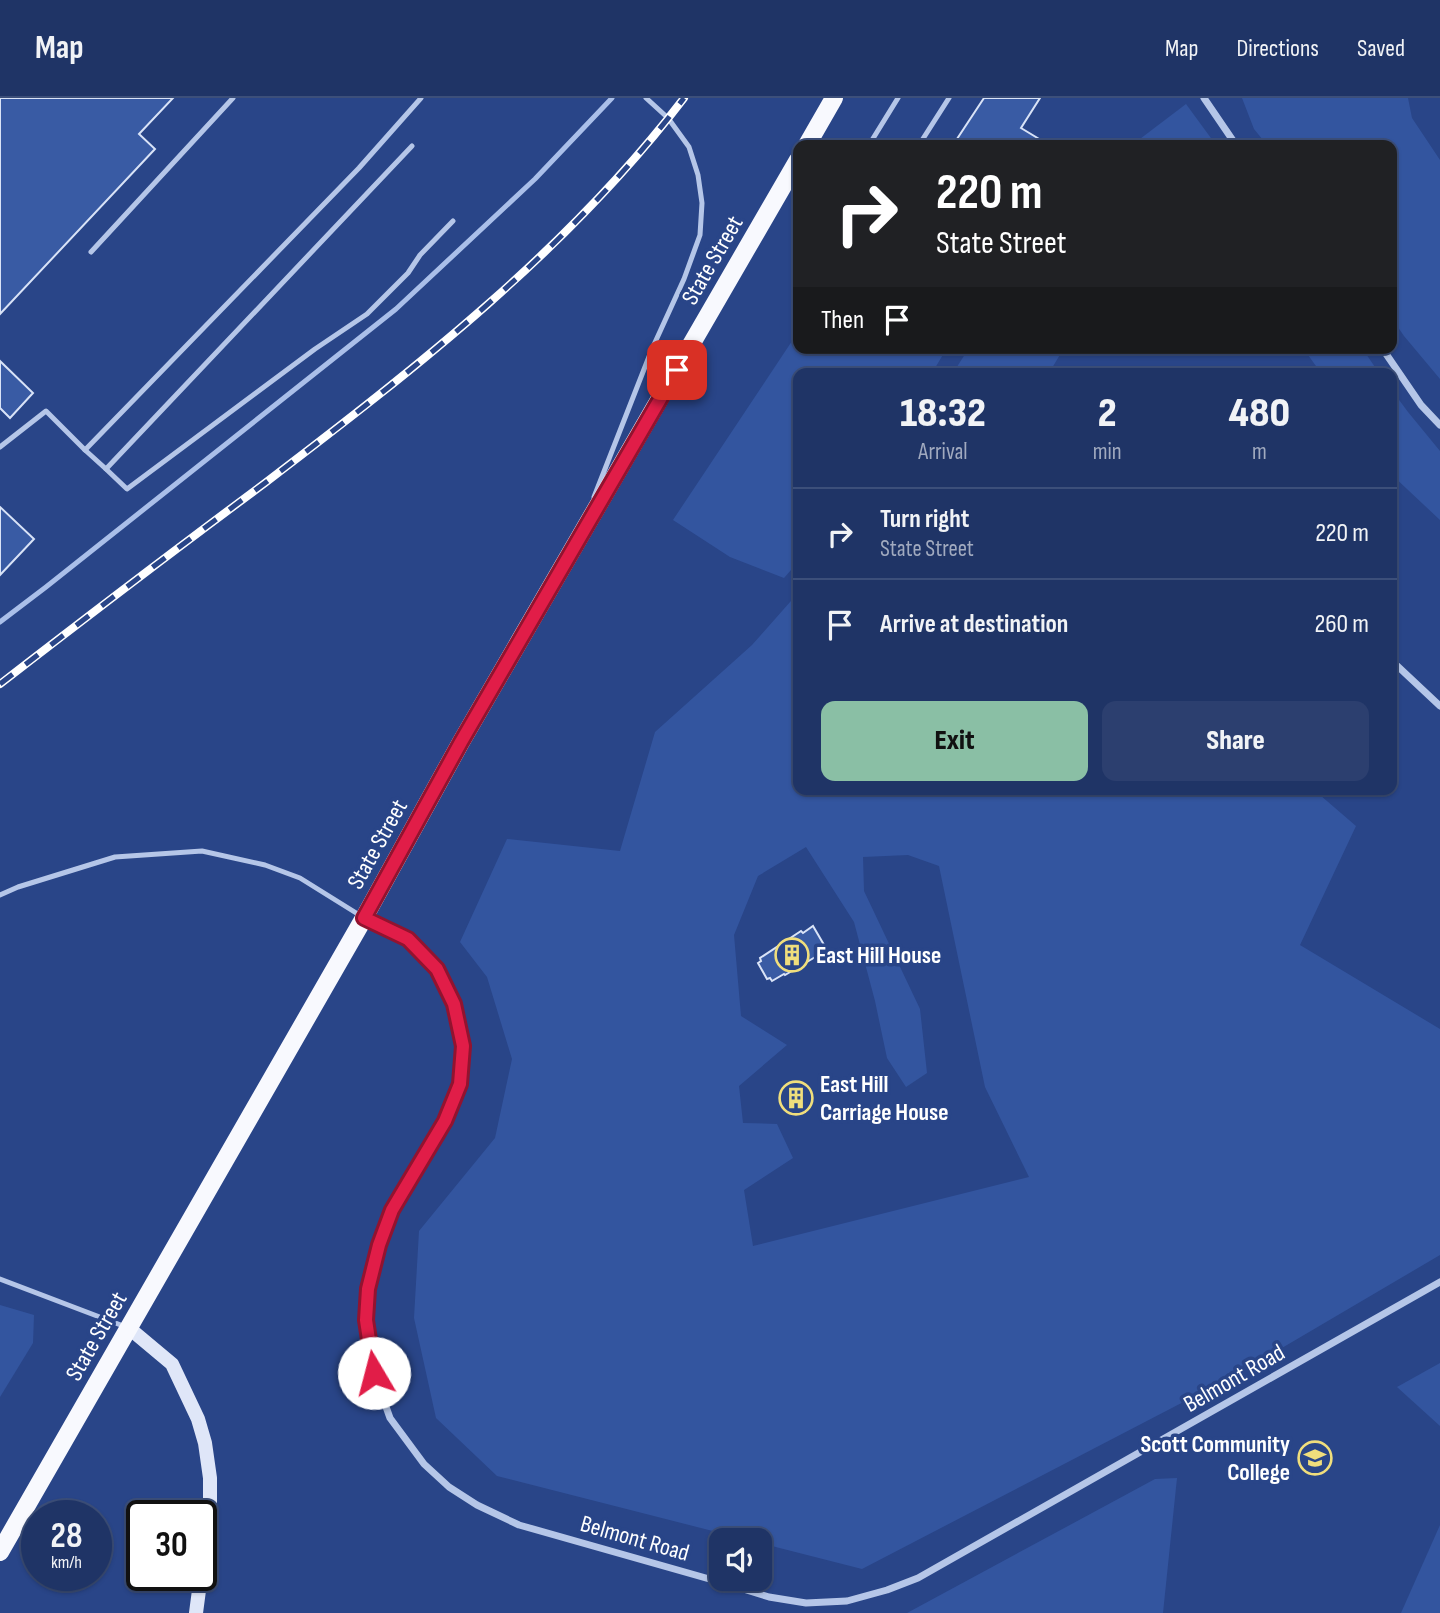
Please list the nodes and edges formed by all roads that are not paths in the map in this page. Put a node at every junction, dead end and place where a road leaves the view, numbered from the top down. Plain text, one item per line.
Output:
1 (233, 98) edge
2 (421, 98) edge
3 (646, 98) edge
4 (834, 98) edge
5 (898, 98) edge
6 (949, 98) edge
7 (1204, 98) edge
8 (810, 140) edge
9 (872, 140) edge
10 (922, 140) edge
11 (1233, 140) edge
12 (412, 146) dead end
13 (791, 187) edge
14 (453, 221) dead end
15 (90, 252) dead end
16 (1397, 369) edge
17 (1440, 425) edge
18 (0, 447) edge
19 (85, 450) junction
20 (106, 469) junction
21 (575, 545) junction
22 (1397, 666) edge
23 (1440, 706) edge
24 (0, 895) edge
25 (364, 918) junction
26 (0, 1279) edge
27 (1440, 1282) edge
28 (129, 1328) junction
29 (210, 1500) edge
30 (0, 1552) edge
31 (199, 1591) edge
32 (196, 1613) edge

1 - 15 lane
2 - 19 lane
3 - 21 lane
4 - 8 main road
5 - 9 lane
6 - 10 lane
7 - 11 street
12 - 20 lane
13 - 21 main road, State Street
14 - 20 lane
16 - 17 street
18 - 19 lane
19 - 20 lane
21 - 25 main road, State Street
22 - 23 street
24 - 25 lane
25 - 27 street, Belmont Road
25 - 28 main road, State Street
26 - 28 lane
28 - 29 street
28 - 30 main road, State Street
31 - 32 street

